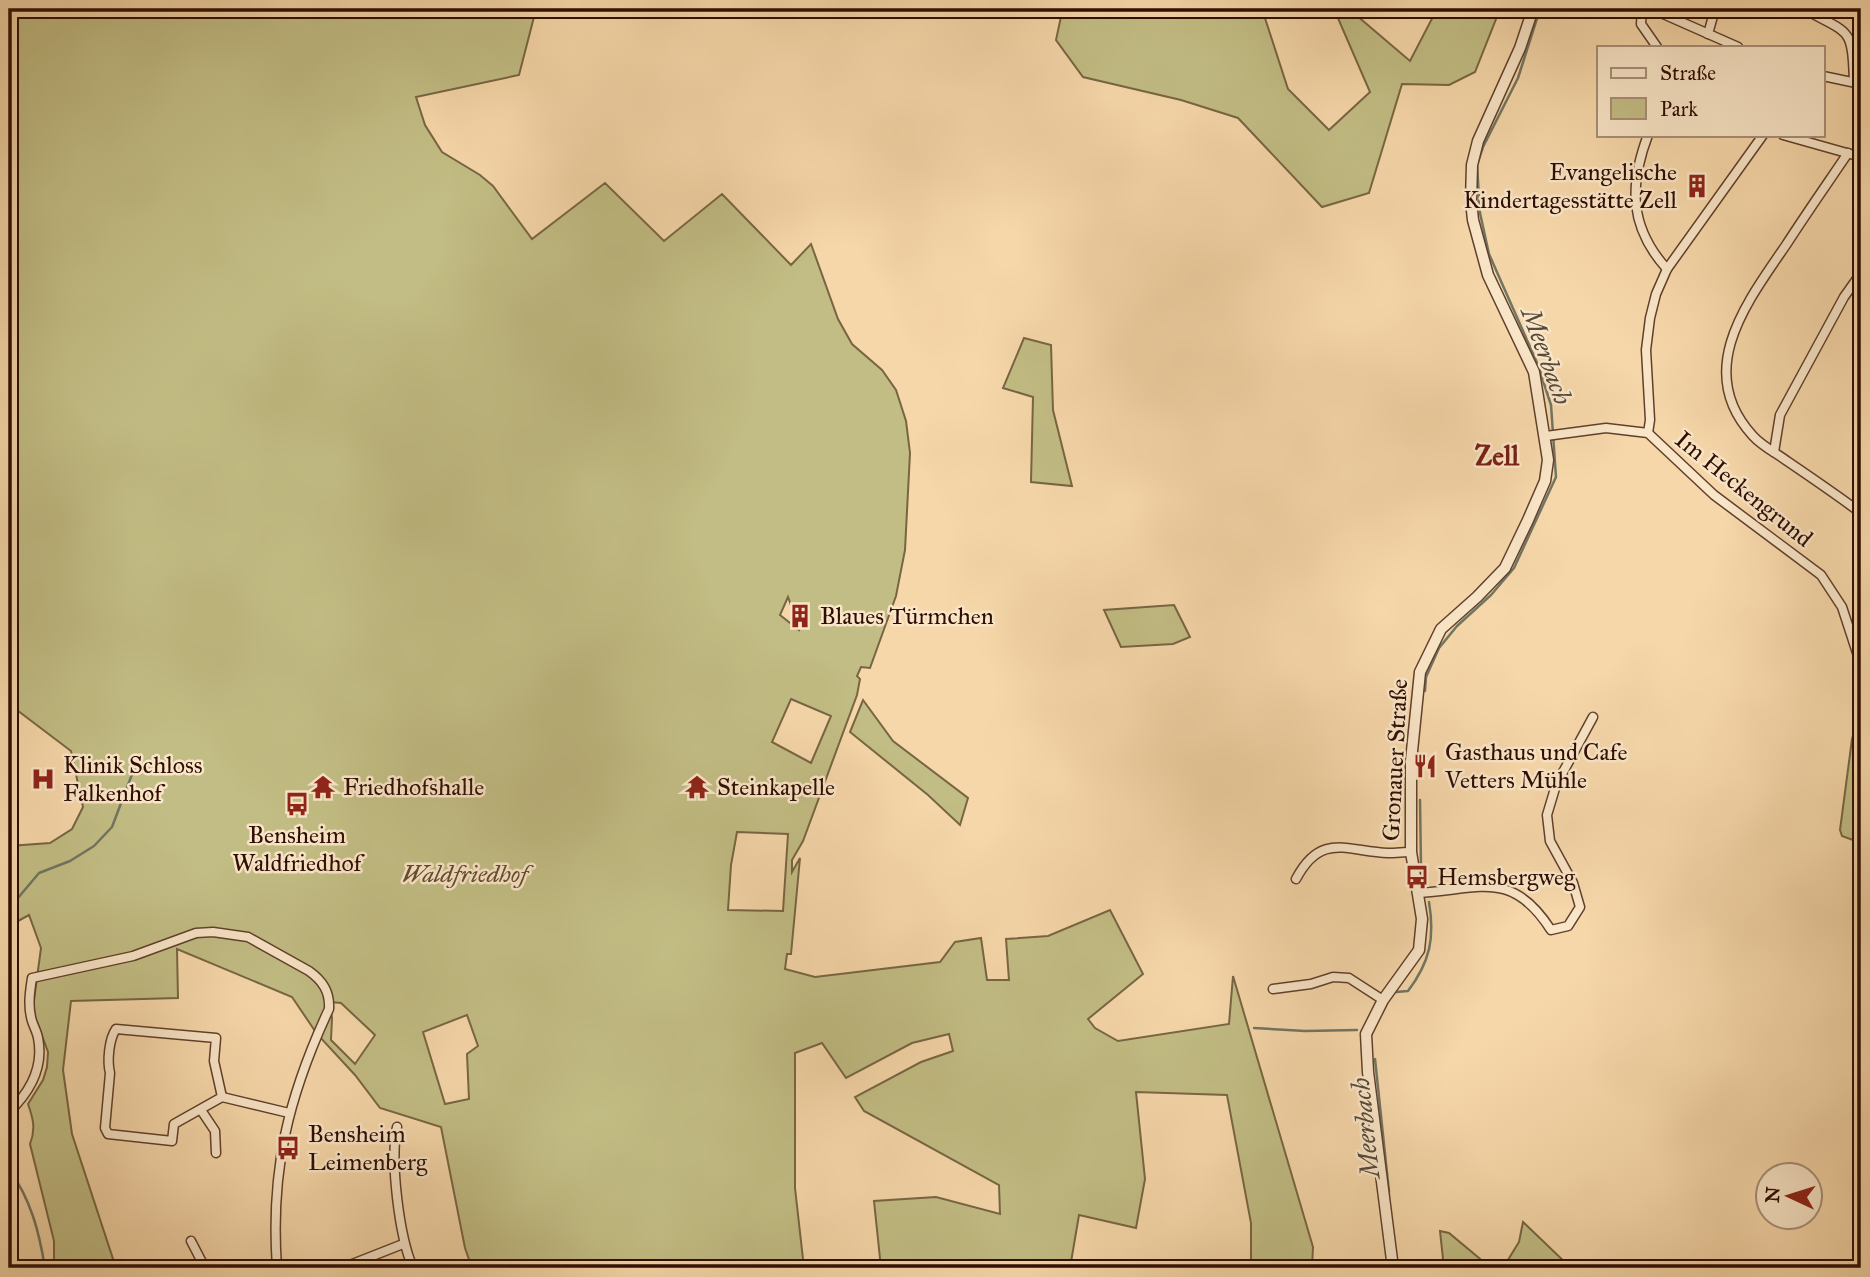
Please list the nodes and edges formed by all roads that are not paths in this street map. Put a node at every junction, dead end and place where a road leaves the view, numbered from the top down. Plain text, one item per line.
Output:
1 (1533, 9) edge
2 (1642, 9) edge
3 (1652, 9) edge
4 (1715, 9) edge
5 (1804, 9) edge
6 (1708, 34) junction
7 (1656, 46) edge
8 (1736, 46) edge
9 (1825, 76) edge
10 (1858, 83) edge
11 (1648, 136) edge
12 (1762, 136) edge
13 (1787, 136) edge
14 (1848, 153) junction
15 (1861, 157) edge
16 (1667, 269) junction
17 (1861, 273) edge
18 (1648, 433) junction
19 (1551, 436) junction
20 (1774, 452) junction
21 (1861, 513) edge
22 (1861, 664) edge
23 (1593, 717) dead end
24 (1411, 852) junction
25 (1296, 879) dead end
26 (1418, 893) junction
27 (1273, 989) dead end
28 (1383, 1000) junction
29 (222, 1097) junction
30 (201, 1110) junction
31 (9, 1112) edge
32 (289, 1113) junction
33 (397, 1127) dead end
34 (216, 1153) dead end
35 (191, 1241) dead end
36 (403, 1244) junction
37 (205, 1268) edge
38 (277, 1268) edge
39 (342, 1268) edge
40 (413, 1268) edge
41 (1392, 1268) edge

1 - 19 street, Gronauer Straße
2 - 7 street
3 - 6 street
4 - 6 street
5 - 10 street
6 - 8 street
9 - 10 street
11 - 16 street
12 - 16 street
13 - 14 street
14 - 15 street
14 - 20 street
16 - 18 street
17 - 20 street
18 - 19 street, Im Heckengrund
18 - 22 street, Im Heckengrund
19 - 24 street, Gronauer Straße
20 - 21 street
23 - 26 street
24 - 25 street
24 - 26 street, Gronauer Straße
26 - 28 street, Gronauer Straße
27 - 28 street
28 - 41 street, Gronauer Straße
29 - 30 street
29 - 30 street
29 - 32 street
30 - 34 street
31 - 32 street
32 - 38 street
33 - 36 street
35 - 37 street
36 - 39 street
36 - 40 street

